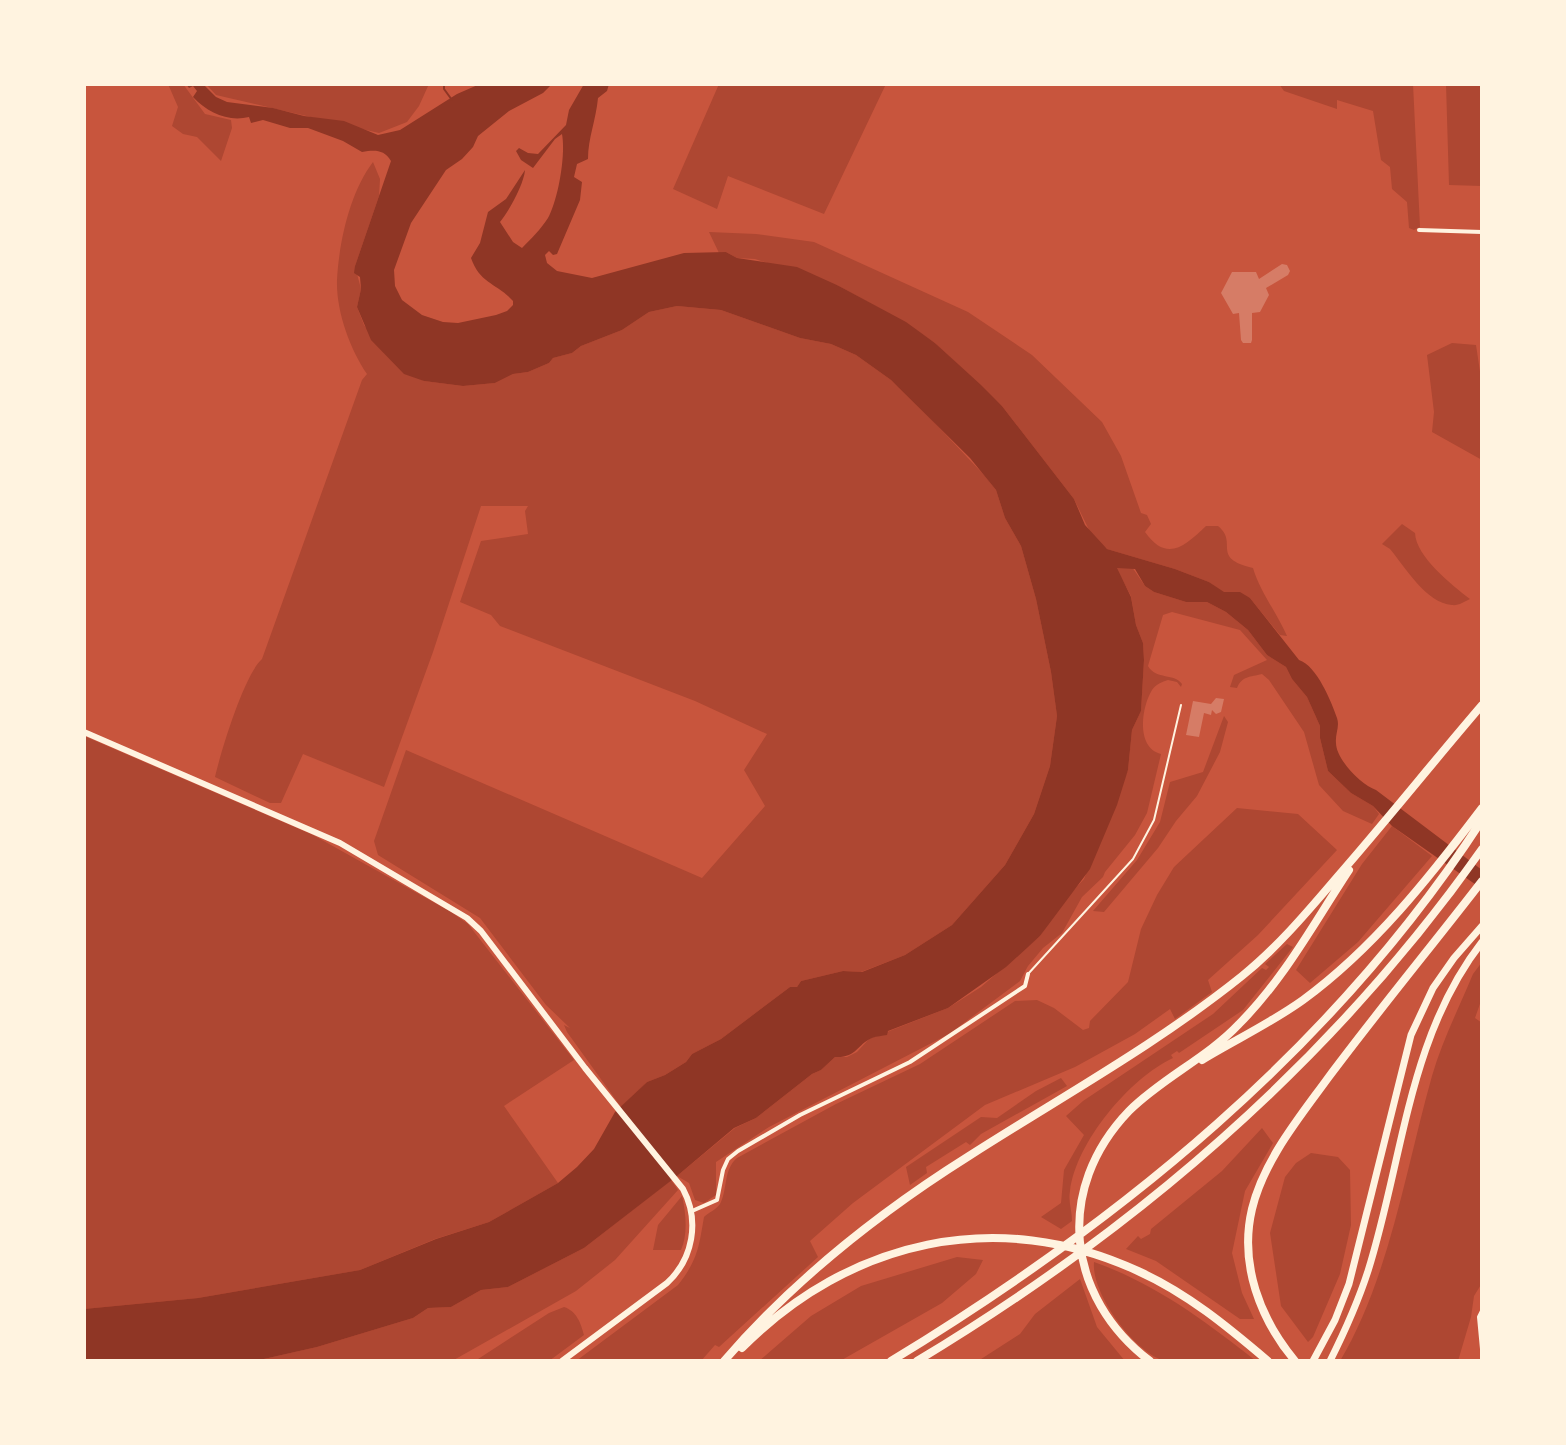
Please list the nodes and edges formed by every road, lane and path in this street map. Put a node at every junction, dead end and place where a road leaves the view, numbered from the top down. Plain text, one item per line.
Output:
1 (1419, 230) dead end
2 (1482, 232) edge
3 (1181, 705) dead end
4 (1482, 705) edge
5 (84, 732) edge
6 (1482, 808) edge
7 (1482, 820) edge
8 (1367, 843) junction
9 (1482, 849) edge
10 (1455, 851) junction
11 (1482, 881) edge
12 (1482, 926) edge
13 (1482, 942) edge
14 (1028, 974) joint
15 (1167, 1081) junction
16 (692, 1211) junction
17 (1482, 1311) edge
18 (1482, 1349) edge
19 (1294, 1360) edge
20 (562, 1361) edge
21 (727, 1361) edge
22 (891, 1361) edge
23 (917, 1361) edge
24 (1150, 1361) edge
25 (1268, 1361) edge
26 (1313, 1361) edge
27 (1330, 1361) edge

1 - 2 street
3 - 14 lane
4 - 8 highway
5 - 16 main road
6 - 10 highway
7 - 10 highway
8 - 15 highway
8 - 21 highway
9 - 23 highway
10 - 15 highway
10 - 22 highway
11 - 19 highway
12 - 26 main road
13 - 27 main road
14 - 16 street
15 - 24 highway
16 - 20 main road
17 - 18 street
21 - 25 highway

